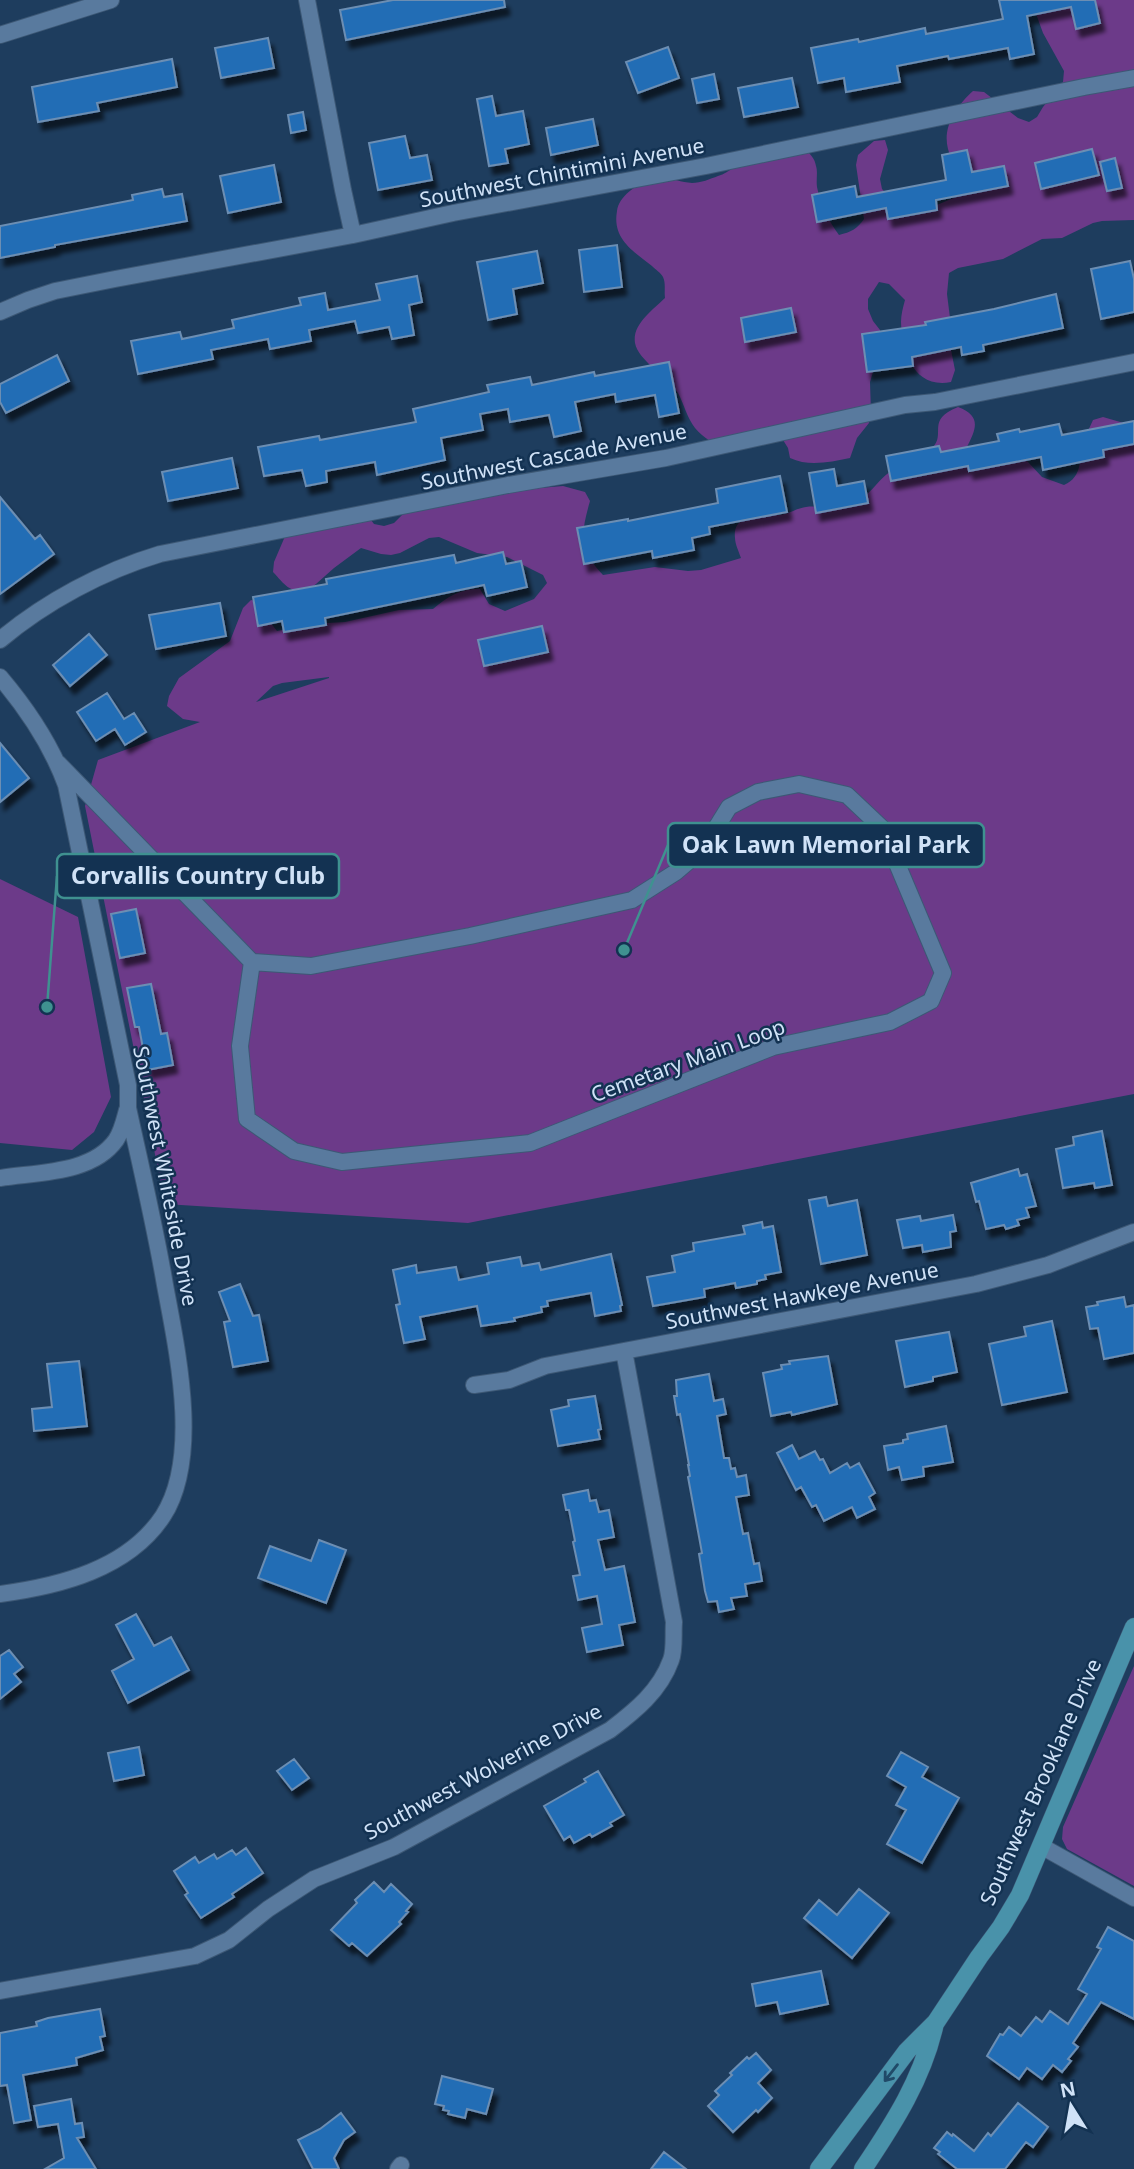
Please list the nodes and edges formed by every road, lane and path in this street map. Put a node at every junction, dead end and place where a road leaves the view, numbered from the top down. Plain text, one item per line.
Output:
1 (111, 0) edge
2 (307, 0) edge
3 (0, 35) edge
4 (1134, 78) edge
5 (353, 236) junction
6 (0, 312) edge
7 (1134, 362) edge
8 (0, 640) edge
9 (0, 677) edge
10 (58, 763) junction
11 (252, 962) junction
12 (128, 1108) junction
13 (0, 1178) edge
14 (1134, 1232) edge
15 (624, 1351) junction
16 (474, 1385) dead end
17 (0, 1594) edge
18 (1134, 1627) edge
19 (1041, 1846) junction
20 (1134, 1898) edge
21 (0, 1991) edge
22 (936, 2022) junction
23 (819, 2169) edge
24 (863, 2169) edge

1 - 3 street
2 - 5 street
4 - 5 street, Southwest Chintimini Avenue
5 - 6 street, Southwest Chintimini Avenue
7 - 8 street, Southwest Cascade Avenue
9 - 10 street, Southwest Whiteside Drive
10 - 11 street
10 - 12 street, Southwest Whiteside Drive
11 - 11 street, Cemetary Main Loop
12 - 13 street
12 - 17 street, Southwest Whiteside Drive
14 - 15 street, Southwest Hawkeye Avenue
15 - 16 street, Southwest Hawkeye Avenue
15 - 21 street, Southwest Wolverine Drive
18 - 19 street, Southwest Brooklane Drive
19 - 20 street
19 - 22 street, Southwest Brooklane Drive
22 -> 23 street, Southwest Brooklane Drive
22 - 24 street, Southwest Brooklane Drive

